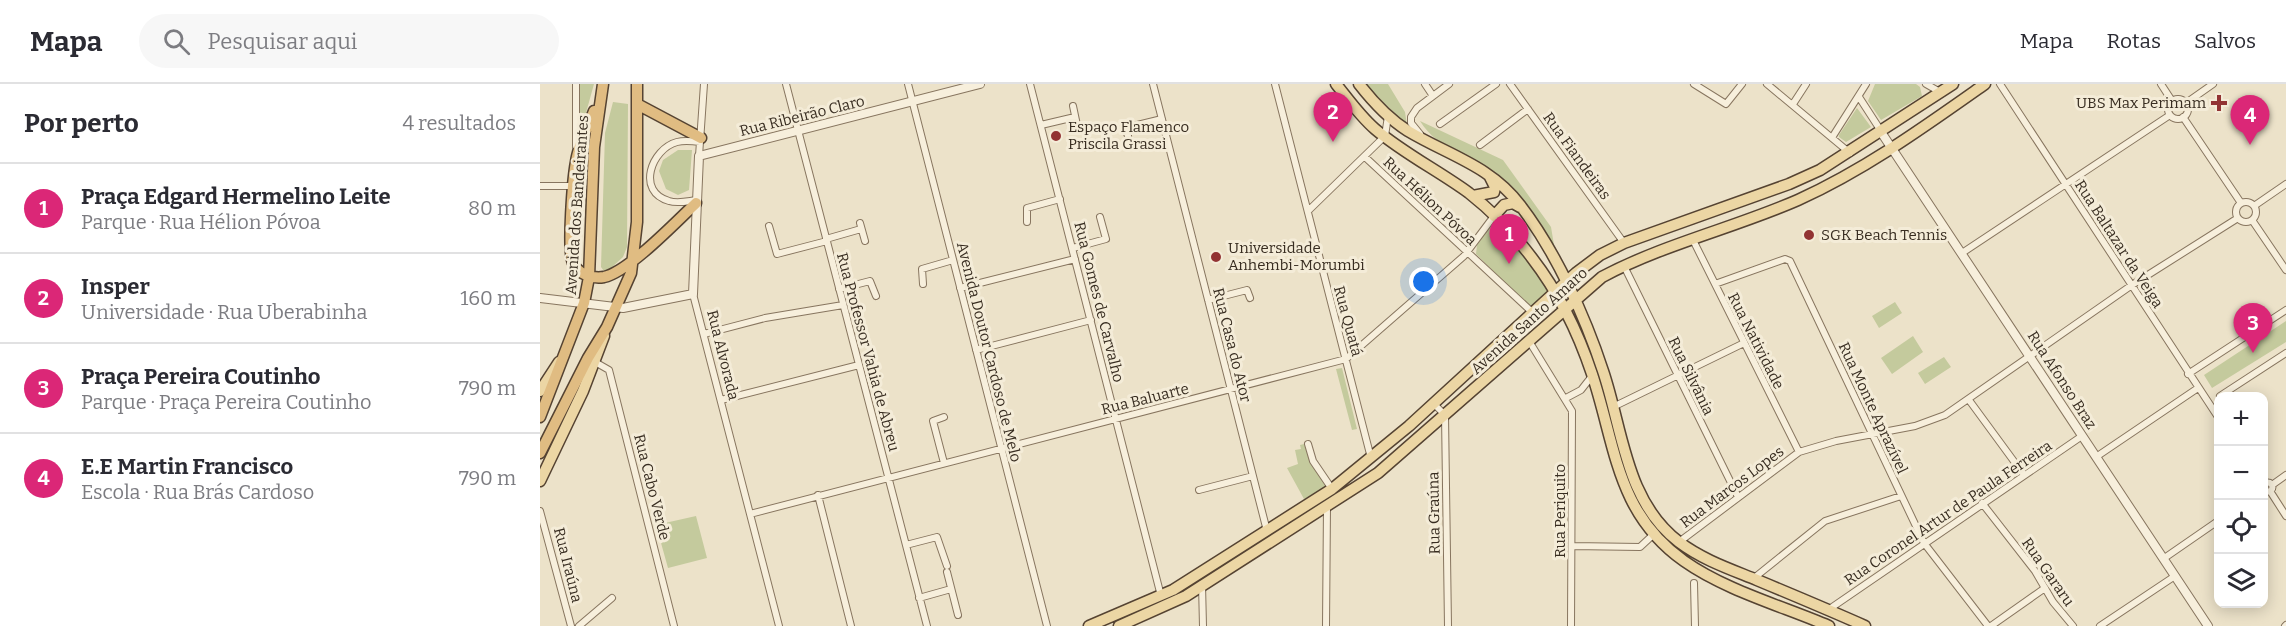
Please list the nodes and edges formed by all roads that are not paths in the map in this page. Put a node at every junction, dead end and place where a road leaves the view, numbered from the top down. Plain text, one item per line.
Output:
1 (576, 84) edge
2 (637, 84) edge
3 (704, 84) edge
4 (786, 84) edge
5 (908, 84) edge
6 (980, 84) edge
7 (1030, 84) edge
8 (1153, 84) edge
9 (1275, 84) edge
10 (1336, 84) edge
11 (1359, 84) edge
12 (1425, 84) edge
13 (1449, 84) edge
14 (1496, 84) edge
15 (1510, 84) edge
16 (1694, 84) edge
17 (1742, 84) edge
18 (1767, 84) edge
19 (1806, 84) edge
20 (1866, 84) edge
21 (1926, 84) edge
22 (1953, 84) edge
23 (1985, 84) edge
24 (2000, 84) edge
25 (2161, 84) edge
26 (2213, 84) edge
27 (602, 87) edge
28 (1940, 93) junction
29 (1433, 96) junction
30 (1858, 97) junction
31 (912, 101) junction
32 (2172, 101) junction
33 (2186, 103) junction
34 (637, 104) junction
35 (1793, 104) junction
36 (1073, 106) dead end
37 (1528, 108) junction
38 (1388, 115) junction
39 (2170, 115) junction
40 (1075, 117) junction
41 (2183, 117) junction
42 (1162, 119) junction
43 (1440, 124) dead end
44 (1041, 125) junction
45 (1077, 125) dead end
46 (798, 131) junction
47 (1881, 132) junction
48 (1128, 136) dead end
49 (1385, 136) junction
50 (1833, 136) junction
51 (1424, 139) junction
52 (700, 140) junction
53 (1480, 145) dead end
54 (1893, 149) junction
55 (1850, 153) junction
56 (699, 156) junction
57 (1365, 157) junction
58 (576, 161) junction
59 (1486, 171) junction
60 (2286, 184) edge
61 (2066, 185) junction
62 (540, 186) edge
63 (574, 186) junction
64 (1473, 196) junction
65 (1060, 199) junction
66 (697, 202) junction
67 (2241, 203) junction
68 (2254, 206) junction
69 (1308, 211) junction
70 (1524, 211) junction
71 (1100, 216) dead end
72 (1494, 216) junction
73 (2238, 218) junction
74 (2252, 220) junction
75 (1027, 222) dead end
76 (769, 226) dead end
77 (826, 240) junction
78 (1693, 240) junction
79 (865, 241) dead end
80 (1624, 243) junction
81 (1073, 248) junction
82 (1467, 252) junction
83 (1962, 253) junction
84 (634, 258) junction
85 (1075, 259) junction
86 (953, 260) junction
87 (1623, 265) junction
88 (2286, 270) edge
89 (589, 277) junction
90 (1565, 283) junction
91 (923, 284) dead end
92 (1715, 284) junction
93 (2132, 285) junction
94 (960, 288) junction
95 (839, 289) junction
96 (1556, 291) junction
97 (693, 294) junction
98 (876, 296) dead end
99 (540, 298) edge
100 (1250, 298) dead end
101 (1574, 299) junction
102 (1208, 300) junction
103 (584, 303) junction
104 (843, 305) junction
105 (1564, 308) junction
106 (616, 309) junction
107 (2286, 310) edge
108 (1532, 312) junction
109 (1091, 320) junction
110 (607, 327) junction
111 (704, 334) junction
112 (1529, 342) junction
113 (1744, 343) junction
114 (976, 350) junction
115 (2286, 353) edge
116 (2031, 358) junction
117 (561, 359) junction
118 (1346, 360) junction
119 (596, 362) junction
120 (859, 364) junction
121 (2188, 374) junction
122 (1593, 375) junction
123 (1678, 375) junction
124 (2198, 388) junction
125 (1231, 389) junction
126 (540, 391) edge
127 (2227, 392) edge
128 (1566, 398) junction
129 (721, 400) junction
130 (1969, 400) junction
131 (2214, 400) edge
132 (1434, 404) junction
133 (2209, 404) junction
134 (1613, 408) junction
135 (2214, 411) edge
136 (1445, 415) junction
137 (540, 417) edge
138 (944, 417) dead end
139 (1116, 418) junction
140 (1872, 435) junction
141 (2082, 436) junction
142 (1308, 444) dead end
143 (1001, 448) junction
144 (1799, 452) junction
145 (540, 453) edge
146 (2096, 457) junction
147 (1371, 459) junction
148 (944, 463) junction
149 (2024, 475) junction
150 (1253, 476) junction
151 (2286, 476) edge
152 (888, 479) junction
153 (540, 481) edge
154 (2268, 486) edge
155 (1332, 489) junction
156 (1199, 490) dead end
157 (2268, 490) edge
158 (818, 495) junction
159 (1901, 496) junction
160 (1738, 497) junction
161 (1982, 503) junction
162 (1328, 506) junction
163 (540, 511) edge
164 (750, 514) junction
165 (2286, 516) edge
166 (2214, 524) edge
167 (1654, 534) junction
168 (1269, 537) junction
169 (1679, 542) junction
170 (1924, 543) junction
171 (906, 545) junction
172 (1572, 546) junction
173 (2163, 559) junction
174 (2175, 576) junction
175 (1753, 579) junction
176 (1199, 581) junction
177 (1694, 583) dead end
178 (2045, 588) junction
179 (951, 589) junction
180 (1161, 597) junction
181 (612, 598) dead end
182 (919, 598) junction
183 (1828, 610) junction
184 (958, 615) dead end
185 (571, 626) edge
186 (579, 626) edge
187 (674, 626) edge
188 (779, 626) edge
189 (851, 626) edge
190 (927, 626) edge
191 (1047, 626) edge
192 (1089, 626) edge
193 (1119, 626) edge
194 (1203, 626) edge
195 (1326, 626) edge
196 (1448, 626) edge
197 (1571, 626) edge
198 (1695, 626) edge
199 (1829, 626) edge
200 (1865, 626) edge
201 (1990, 626) edge
202 (2073, 626) edge
203 (2100, 626) edge
204 (2208, 626) edge

1 - 58 street
2 - 34 highway
3 - 52 street, Rua Alvorada
4 - 46 street, Rua Professor Vahia de Abreu
5 - 31 street, Avenida Doutor Cardoso de Melo
6 - 31 street, Rua Ribeirão Claro
7 - 44 street, Rua Gomes de Carvalho
8 - 42 street, Rua Casa do Ator
9 - 69 street, Rua Quatá
10 - 49 main road
11 - 38 main road
12 - 29 street
13 - 29 street
14 - 43 street
15 - 37 street, Rua Fiandeiras
16 - 17 street
18 - 35 street
19 - 35 street
20 - 30 street
21 - 28 street
22 - 28 main road, Avenida Santo Amaro
23 - 54 main road, Avenida Santo Amaro
24 - 61 street, Rua Baltazar da Veiga
25 - 32 street
26 - 33 street
27 - 58 highway
27 - 89 highway, Avenida dos Bandeirantes
28 - 47 main road, Avenida Santo Amaro
29 - 51 street
30 - 47 street
30 - 50 street
31 - 46 street, Rua Ribeirão Claro
31 - 86 street, Avenida Doutor Cardoso de Melo
32 - 33 street
32 - 39 street
33 - 41 street
34 - 52 highway
34 - 84 highway
35 - 50 street
36 - 40 street
37 - 53 street
37 - 80 street, Rua Fiandeiras
38 - 49 street
38 - 51 main road
39 - 41 street
39 - 61 street
40 - 44 street
40 - 45 street
41 - 67 street
42 - 48 street
42 - 102 street, Rua Casa do Ator
44 - 65 street, Rua Gomes de Carvalho
46 - 56 street, Rua Ribeirão Claro
46 - 77 street, Rua Professor Vahia de Abreu
47 - 54 street, Rua Afonso Braz
47 - 55 main road, Avenida Santo Amaro
49 - 57 street
49 - 64 main road
50 - 55 street
51 - 59 main road
52 - 56 street, Rua Alvorada
52 - 66 street
54 - 78 main road, Avenida Santo Amaro
54 - 83 street, Rua Afonso Braz
55 - 80 main road, Avenida Santo Amaro
56 - 66 street, Rua Alvorada
57 - 69 street
57 - 82 street, Rua Hélion Póvoa
58 - 63 highway
59 - 64 main road
59 - 70 main road
60 - 68 street
61 - 83 street
61 - 93 street, Rua Baltazar da Veiga
62 - 63 street
63 - 89 highway
64 - 72 main road
65 - 75 street
65 - 81 street, Rua Gomes de Carvalho
66 - 84 highway
66 - 97 street, Rua Alvorada
67 - 68 street
67 - 73 street
68 - 74 street
69 - 118 street, Rua Quatá
70 - 72 main road
70 - 90 main road
71 - 81 street
72 - 82 street, Rua Baluarte
72 - 96 main road
73 - 74 street
73 - 93 street, Rua Marcos Lopes
74 - 88 street
76 - 77 street
77 - 79 street
77 - 95 street, Rua Professor Vahia de Abreu
78 - 87 main road, Avenida Santo Amaro
78 - 92 street, Rua Natividade
80 - 90 main road, Avenida Santo Amaro
81 - 85 street, Rua Gomes de Carvalho
82 - 108 street, Rua Hélion Póvoa
82 - 118 street, Rua Baluarte
83 - 116 street, Rua Afonso Braz
84 - 89 highway
84 - 106 highway
85 - 94 street
85 - 109 street, Rua Gomes de Carvalho
86 - 91 street
86 - 94 street, Avenida Doutor Cardoso de Melo
87 - 101 main road, Avenida Santo Amaro
87 - 123 street, Rua Silvânia
89 - 103 highway, Avenida dos Bandeirantes
90 - 96 main road, Avenida Santo Amaro
90 - 101 main road
92 - 113 street, Rua Natividade
92 - 140 street, Rua Monte Aprazível
93 - 116 street, Rua Marcos Lopes
93 - 121 street, Rua Baltazar da Veiga
94 - 114 street, Avenida Doutor Cardoso de Melo
95 - 98 street
95 - 104 street, Rua Professor Vahia de Abreu
96 - 105 main road
96 - 108 main road, Avenida Santo Amaro
97 - 106 street
97 - 111 street, Rua Alvorada
99 - 103 street
100 - 102 street
101 - 105 main road, Avenida Santo Amaro
101 - 134 main road
102 - 125 street, Rua Casa do Ator
103 - 106 street
103 - 117 highway, Avenida dos Bandeirantes
104 - 111 street
104 - 120 street, Rua Professor Vahia de Abreu
105 - 112 main road, Avenida Santo Amaro
105 - 122 main road
106 - 110 highway
107 - 121 street
108 - 132 main road, Avenida Santo Amaro
109 - 114 street
109 - 139 street, Rua Gomes de Carvalho
110 - 119 main road
110 - 145 highway
111 - 129 street, Rua Alvorada
112 - 128 street, Rua Periquito
112 - 136 main road, Avenida Santo Amaro
113 - 123 street
113 - 144 street, Rua Natividade
114 - 143 street, Avenida Doutor Cardoso de Melo
115 - 127 street
116 - 130 street, Rua Marcos Lopes
116 - 141 street, Rua Afonso Braz
117 - 126 main road, Avenida dos Bandeirantes
117 - 137 highway, Avenida dos Bandeirantes
118 - 125 street, Rua Baluarte
118 - 147 street, Rua Quatá
119 - 153 main road
119 - 187 street, Rua Cabo Verde
120 - 129 street
120 - 152 street, Rua Professor Vahia de Abreu
121 - 124 street, Rua Baltazar da Veiga
122 - 128 street
122 - 167 main road
123 - 134 street
123 - 160 street, Rua Silvânia
124 - 133 street, Rua Baltazar da Veiga
124 - 146 street
125 - 139 street, Rua Baluarte
125 - 150 street, Rua Casa do Ator
128 - 172 street, Rua Periquito
129 - 164 street, Rua Alvorada
130 - 140 street, Rua Marcos Lopes
130 - 149 street
131 - 133 street
132 - 136 street
132 - 147 main road, Avenida Santo Amaro
133 - 135 street, Rua Baltazar da Veiga
134 - 169 main road
136 - 162 main road, Avenida Santo Amaro
136 - 196 street, Rua Graúna
138 - 148 street
139 - 143 street, Rua Baluarte
139 - 180 street, Rua Gomes de Carvalho
140 - 144 street, Rua Marcos Lopes
140 - 159 street, Rua Monte Aprazível
141 - 146 street, Rua Afonso Braz
141 - 149 street, Rua Coronel Artur de Paula Ferreira
142 - 155 street
143 - 148 street, Rua Baluarte
143 - 191 street, Avenida Doutor Cardoso de Melo
144 - 160 street, Rua Marcos Lopes
146 - 173 street, Rua Afonso Braz
147 - 155 main road, Avenida Santo Amaro
148 - 152 street, Rua Baluarte
149 - 161 street, Rua Coronel Artur de Paula Ferreira
150 - 156 street
150 - 168 street, Rua Casa do Ator
151 - 154 street
152 - 158 street, Rua Baluarte
152 - 171 street, Rua Professor Vahia de Abreu
155 - 168 main road, Avenida Santo Amaro
157 - 165 street
158 - 164 street, Rua Baluarte
158 - 189 street
159 - 170 street, Rua Monte Aprazível
159 - 175 street
160 - 169 street, Rua Marcos Lopes
161 - 170 street, Rua Coronel Artur de Paula Ferreira
161 - 178 street, Rua Gararu
162 - 168 main road, Avenida Santo Amaro
162 - 195 street
163 - 185 street, Rua Iraúna
164 - 188 street, Rua Alvorada
166 - 173 street
167 - 172 street
167 - 199 main road
168 - 176 main road, Avenida Santo Amaro
169 - 175 main road
170 - 183 street, Rua Coronel Artur de Paula Ferreira
170 - 201 street, Rua Monte Aprazível
171 - 179 street
171 - 182 street, Rua Professor Vahia de Abreu
172 - 197 street, Rua Periquito
173 - 174 street, Rua Afonso Braz
174 - 203 street
174 - 204 street, Rua Afonso Braz
175 - 183 main road
176 - 180 main road, Avenida Santo Amaro
176 - 193 main road, Avenida Santo Amaro
176 - 194 street
177 - 198 street
178 - 201 street
178 - 202 street, Rua Gararu
179 - 182 street
179 - 184 street
180 - 192 main road, Avenida Santo Amaro
181 - 186 street
182 - 190 street, Rua Professor Vahia de Abreu
183 - 200 main road

